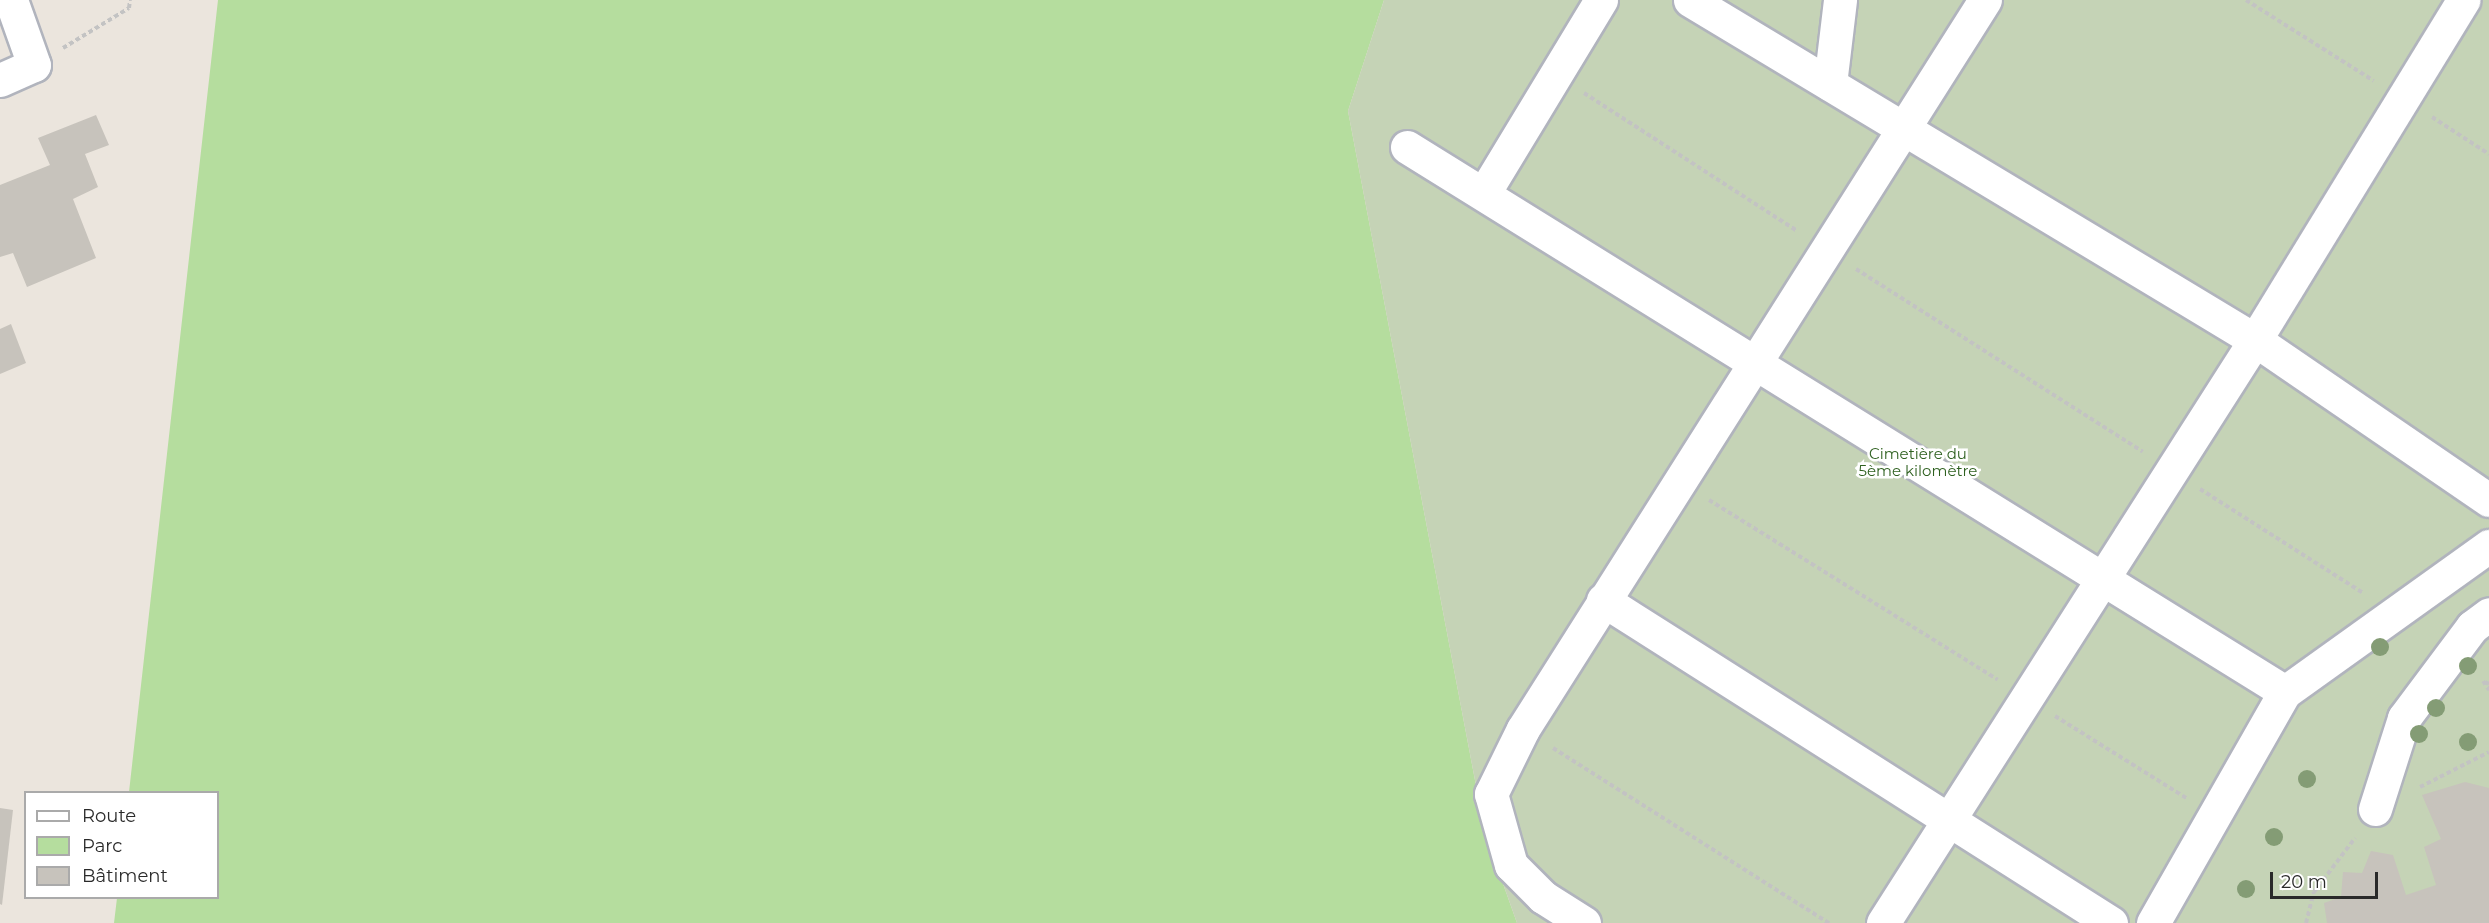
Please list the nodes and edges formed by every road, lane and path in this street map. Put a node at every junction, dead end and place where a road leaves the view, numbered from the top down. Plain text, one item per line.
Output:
1 (11, 0) edge
2 (130, 0) edge
3 (1601, 0) edge
4 (1690, 0) edge
5 (1840, 0) edge
6 (1985, 0) edge
7 (2246, 0) edge
8 (2463, 0) edge
9 (34, 65) junction
10 (1556, 75) junction
11 (0, 80) edge
12 (1830, 84) junction
13 (2402, 98) junction
14 (1905, 129) junction
15 (1407, 147) dead end
16 (2489, 154) edge
17 (1484, 193) junction
18 (1825, 250) junction
19 (2255, 340) junction
20 (1756, 365) junction
21 (2170, 469) junction
22 (1680, 482) junction
23 (2489, 500) edge
24 (2489, 546) edge
25 (2100, 580) junction
26 (2373, 599) dead end
27 (1603, 600) junction
28 (2489, 614) edge
29 (2489, 684) edge
30 (2489, 690) edge
31 (2285, 692) junction
32 (2025, 696) junction
33 (1523, 729) junction
34 (2489, 752) edge
35 (2375, 809) junction
36 (2214, 816) junction
37 (1948, 817) junction
38 (1584, 923) edge
39 (1829, 923) edge
40 (1882, 923) edge
41 (2111, 923) edge
42 (2153, 923) edge
43 (2306, 923) edge

1 - 9 street
2 - 9 path
3 - 10 street
4 - 12 street
5 - 12 street
6 - 14 street
7 - 13 path
8 - 13 street
9 - 11 street
10 - 17 street
10 - 18 path
12 - 14 street
13 - 16 path
13 - 19 street
14 - 18 street
14 - 19 street
15 - 17 street
17 - 20 street
18 - 20 street
18 - 21 path
19 - 21 street
19 - 23 street
20 - 22 street
20 - 25 street
21 - 25 street
21 - 26 path
22 - 27 street
22 - 32 path
24 - 31 street
25 - 31 street
25 - 32 street
27 - 33 street
27 - 37 street
28 - 35 street
29 - 30 path
31 - 36 street
32 - 36 path
32 - 37 street
33 - 38 street
33 - 39 path
34 - 35 path
35 - 43 path
36 - 42 street
37 - 40 street
37 - 41 street

